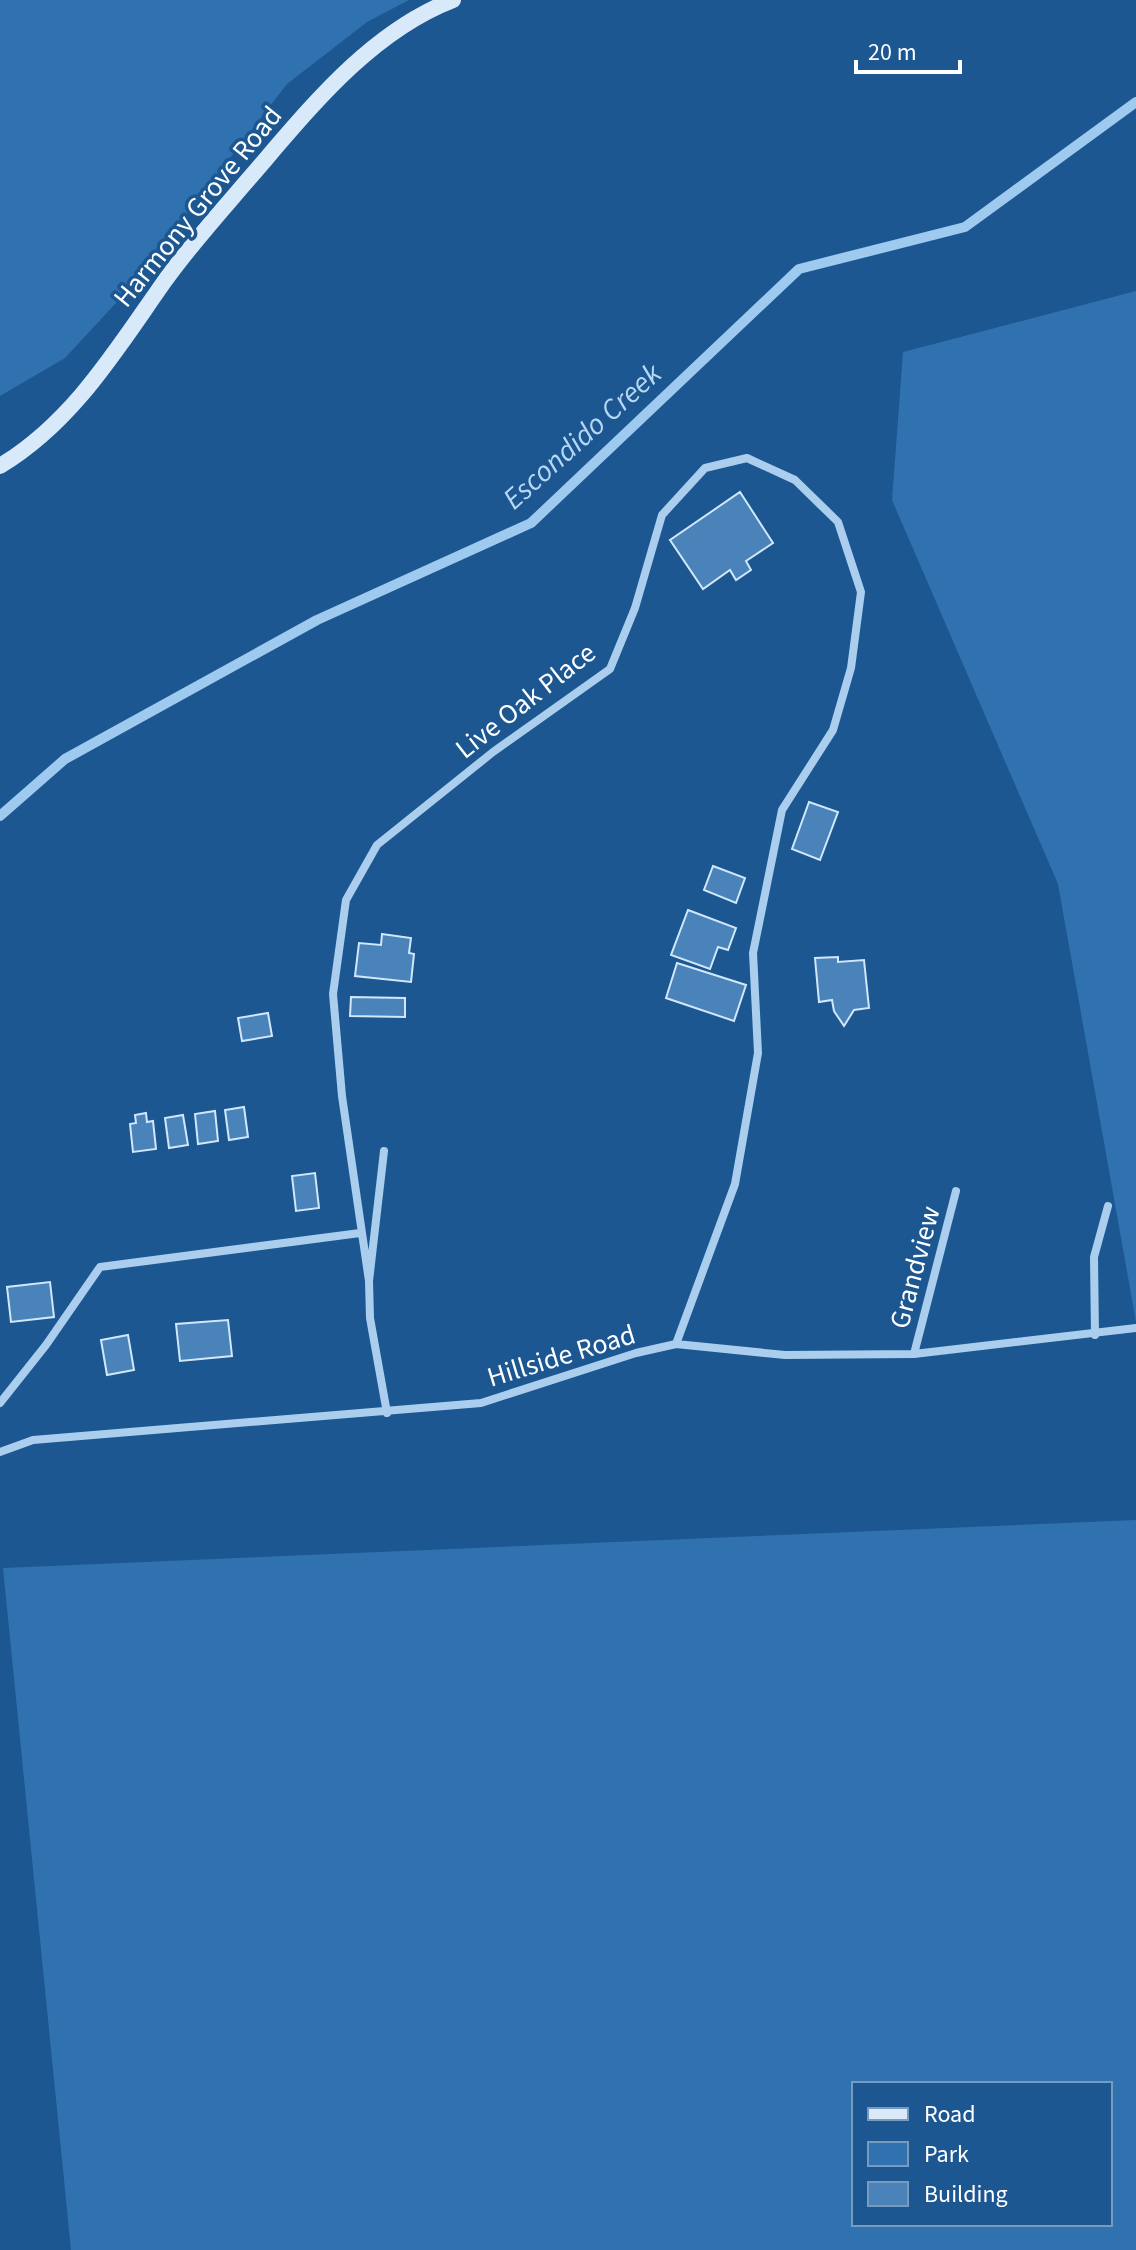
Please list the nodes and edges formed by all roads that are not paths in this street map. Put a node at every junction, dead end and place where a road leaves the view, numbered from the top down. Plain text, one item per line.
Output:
1 (453, 0) edge
2 (0, 466) edge
3 (384, 1151) dead end
4 (956, 1191) dead end
5 (1108, 1206) dead end
6 (360, 1233) junction
7 (369, 1281) junction
8 (1136, 1328) edge
9 (1095, 1335) junction
10 (676, 1344) junction
11 (914, 1354) junction
12 (0, 1403) edge
13 (387, 1413) junction
14 (0, 1452) edge

1 - 2 main road, Harmony Grove Road
3 - 7 street
4 - 11 street, Grandview
5 - 9 street
6 - 7 street, Live Oak Place
6 - 10 street, Live Oak Place
6 - 12 street
7 - 13 street
8 - 9 street, Hillside Road
9 - 11 street, Hillside Road
10 - 11 street, Hillside Road
10 - 13 street, Hillside Road
13 - 14 street, Hillside Road

